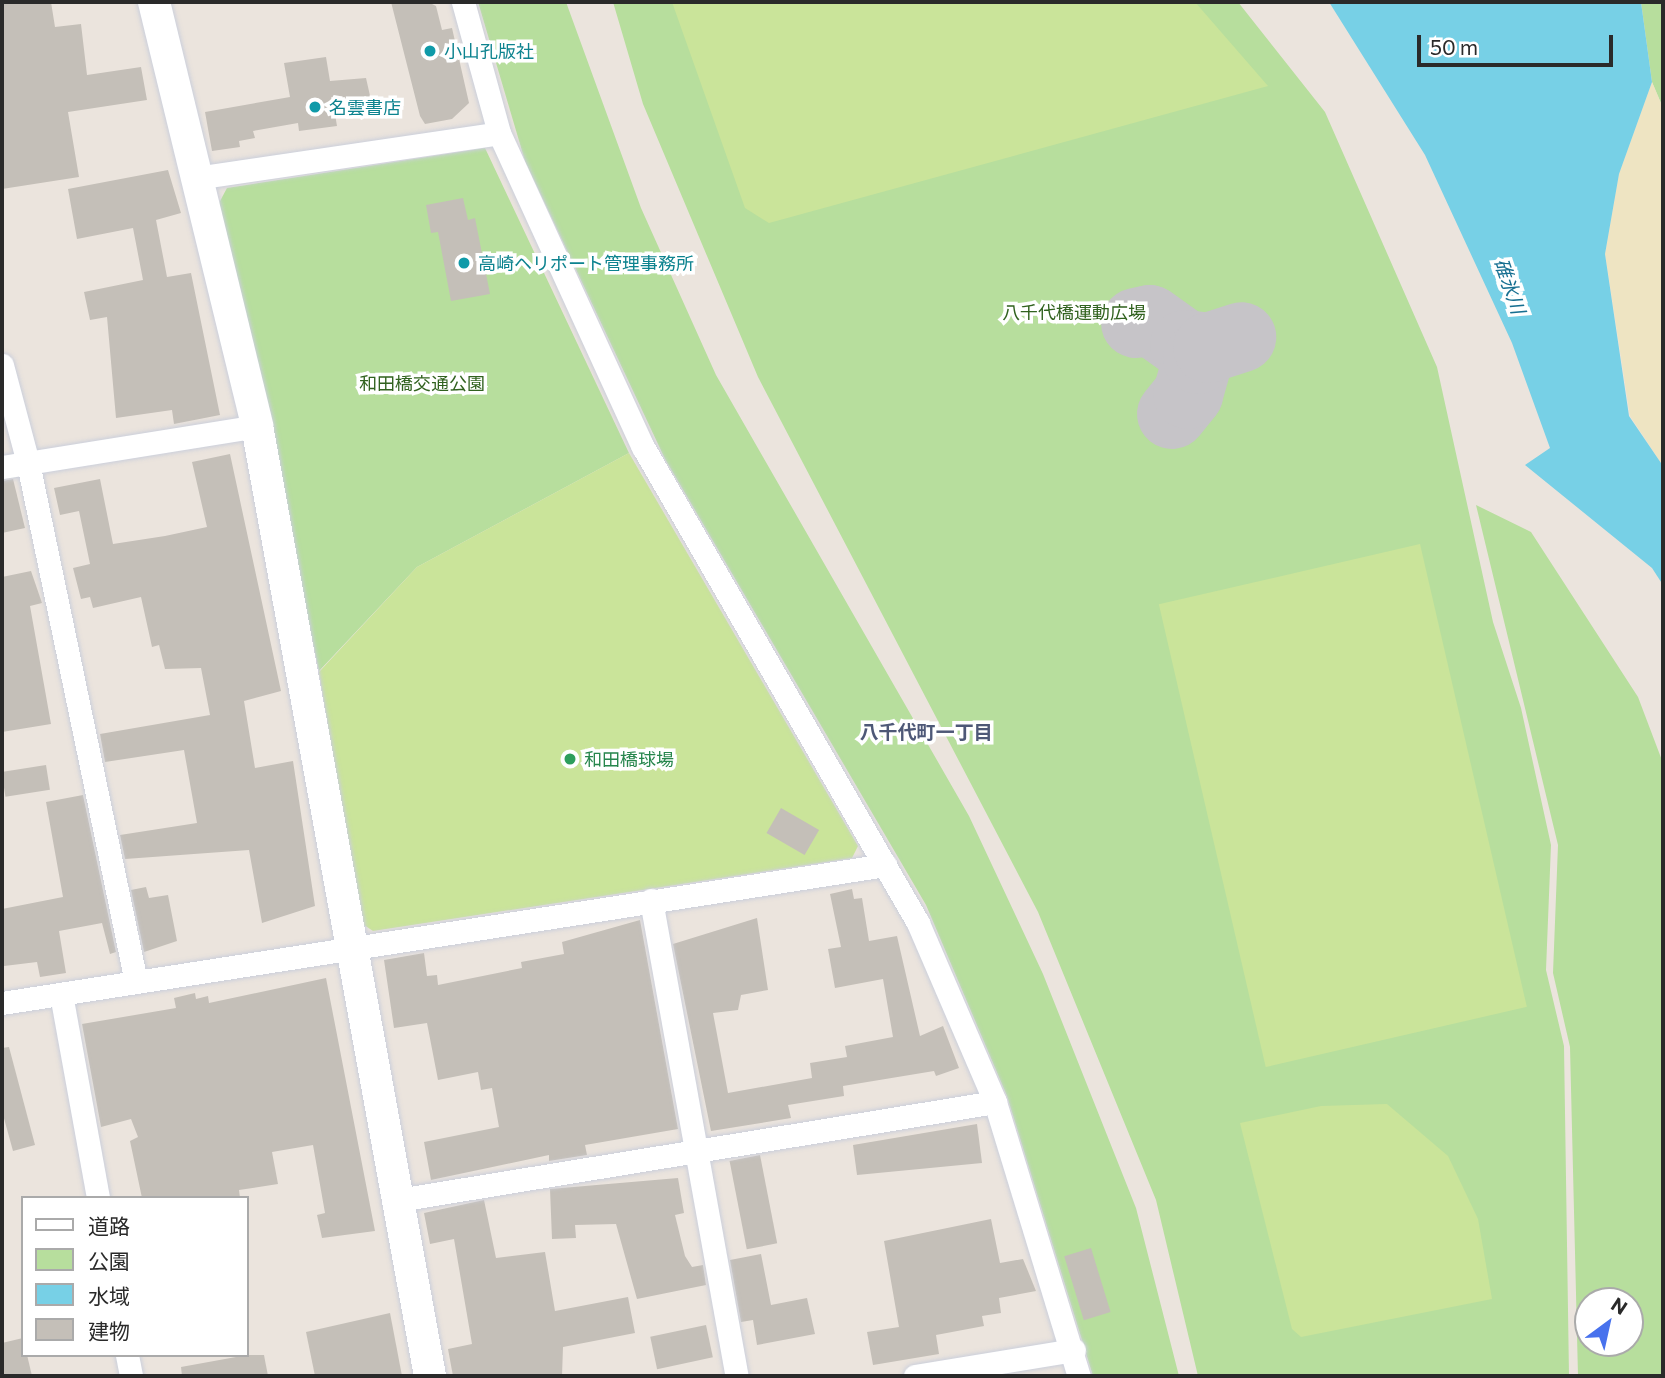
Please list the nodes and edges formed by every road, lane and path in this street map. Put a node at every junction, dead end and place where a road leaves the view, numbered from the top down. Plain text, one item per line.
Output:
1 (153, 2) edge
2 (463, 2) edge
3 (499, 133) junction
4 (196, 178) junction
5 (2, 366) edge
6 (257, 426) junction
7 (28, 463) junction
8 (2, 467) edge
9 (885, 865) junction
10 (651, 900) junction
11 (352, 949) junction
12 (136, 982) junction
13 (61, 994) junction
14 (2, 1003) edge
15 (995, 1102) junction
16 (696, 1150) junction
17 (98, 1196) edge
18 (398, 1200) junction
19 (1074, 1350) junction
20 (127, 1357) edge
21 (131, 1376) edge
22 (430, 1376) edge
23 (737, 1376) edge
24 (915, 1376) edge
25 (1079, 1376) edge

1 - 4 street
2 - 3 street
3 - 4 street
3 - 9 street
4 - 6 street
5 - 7 street
6 - 7 street
6 - 11 street
7 - 8 street
7 - 12 street
9 - 10 street
9 - 15 street
10 - 11 street
10 - 16 street
11 - 12 street
11 - 18 street
12 - 13 street
13 - 14 street
13 - 17 street
15 - 16 street
15 - 19 street
16 - 18 street
16 - 23 street
18 - 22 street
19 - 24 street
19 - 25 street
20 - 21 street

